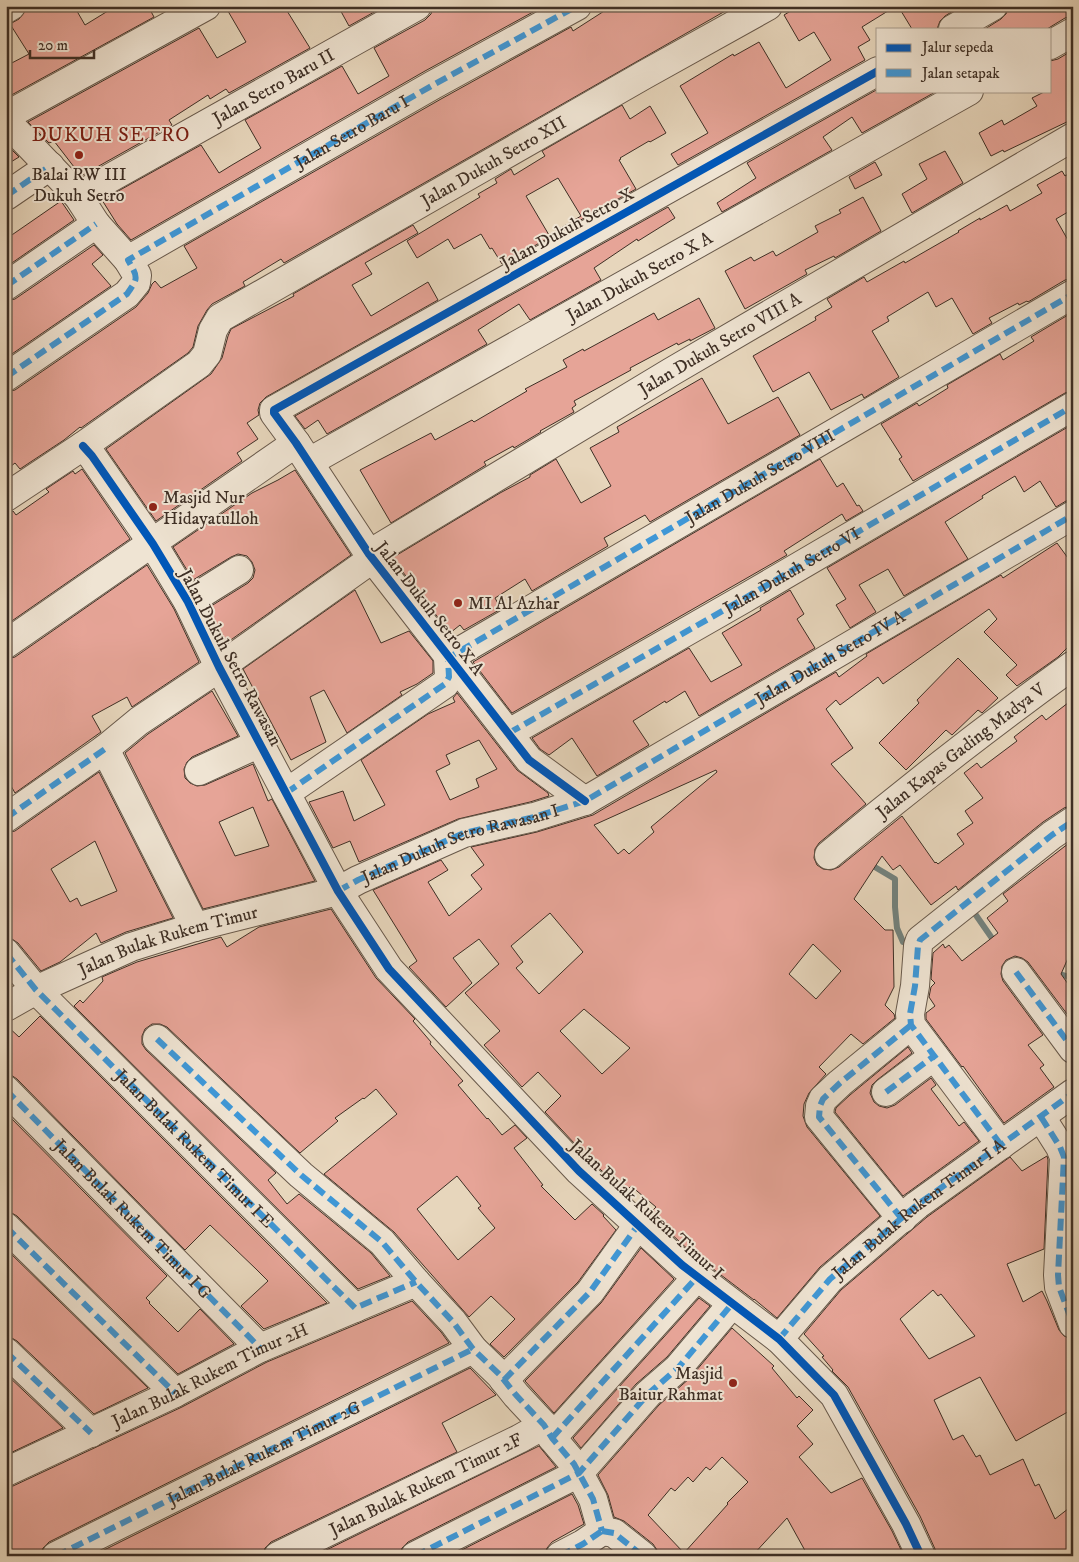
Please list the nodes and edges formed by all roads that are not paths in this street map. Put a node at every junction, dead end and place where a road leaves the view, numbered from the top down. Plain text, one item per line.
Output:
1 (11, 6) edge
2 (206, 6) edge
3 (417, 6) edge
4 (577, 6) edge
5 (768, 6) edge
6 (993, 6) edge
7 (6, 9) edge
8 (955, 28) edge
9 (1073, 32) edge
10 (1052, 44) edge
11 (876, 72) edge
12 (967, 92) edge
13 (6, 116) edge
14 (6, 121) edge
15 (1073, 137) edge
16 (50, 166) junction
17 (6, 196) edge
18 (78, 196) junction
19 (96, 224) junction
20 (128, 260) junction
21 (6, 286) edge
22 (1073, 294) edge
23 (6, 377) edge
24 (1073, 406) edge
25 (274, 413) joint
26 (83, 446) junction
27 (293, 452) junction
28 (6, 497) edge
29 (1073, 515) edge
30 (152, 544) junction
31 (370, 557) junction
32 (238, 570) dead end
33 (188, 602) junction
34 (6, 644) edge
35 (448, 658) junction
36 (1073, 664) edge
37 (219, 667) junction
38 (509, 733) junction
39 (260, 743) junction
40 (105, 749) junction
41 (199, 772) dead end
42 (286, 793) junction
43 (585, 801) junction
44 (6, 818) edge
45 (1073, 820) edge
46 (839, 847) dead end
47 (338, 891) junction
48 (195, 927) junction
49 (6, 953) edge
50 (1016, 972) dead end
51 (36, 990) junction
52 (6, 1007) edge
53 (911, 1026) junction
54 (157, 1039) dead end
55 (1073, 1050) edge
56 (934, 1056) junction
57 (6, 1090) edge
58 (886, 1092) dead end
59 (1073, 1093) edge
60 (1040, 1117) junction
61 (1001, 1145) junction
62 (902, 1219) junction
63 (638, 1225) junction
64 (6, 1226) edge
65 (697, 1277) junction
66 (416, 1282) junction
67 (732, 1304) junction
68 (355, 1308) junction
69 (1073, 1324) edge
70 (778, 1339) junction
71 (260, 1348) junction
72 (472, 1349) junction
73 (6, 1352) edge
74 (504, 1380) junction
75 (175, 1393) junction
76 (548, 1431) junction
77 (91, 1433) junction
78 (6, 1472) edge
79 (579, 1473) junction
80 (602, 1531) junction
81 (56, 1556) edge
82 (278, 1556) edge
83 (415, 1556) edge
84 (560, 1556) edge
85 (643, 1556) edge
86 (921, 1556) edge

1 - 7 street
2 - 13 street
3 - 18 street, Jalan Setro Baru II
4 - 20 street, Jalan Setro Baru I
5 - 26 street, Jalan Dukuh Setro XII
6 - 8 street
9 - 10 street
11 - 25 street, Jalan Dukuh Setro X
12 - 27 street, Jalan Dukuh Setro X A
14 - 16 street
15 - 31 street, Jalan Dukuh Setro VIII A
16 - 17 street
16 - 18 street
18 - 19 street
19 - 20 street
19 - 21 street
20 - 23 street
22 - 35 street, Jalan Dukuh Setro VIII
24 - 38 street, Jalan Dukuh Setro VI
25 - 27 street, Jalan Dukuh Setro X A
26 - 28 street
26 - 30 street, Jalan Dukuh Setro Rawasan
27 - 30 street
27 - 31 street, Jalan Dukuh Setro X A
29 - 43 street, Jalan Dukuh Setro IV A
30 - 33 street, Jalan Dukuh Setro Rawasan
30 - 34 street
31 - 35 street, Jalan Dukuh Setro X A
31 - 37 street, Jalan Dukuh Setro VIII A
32 - 33 street
33 - 37 street, Jalan Dukuh Setro Rawasan
35 - 38 street, Jalan Dukuh Setro X A
35 - 42 street
36 - 46 street, Jalan Kapas Gading Madya V
37 - 39 street, Jalan Dukuh Setro Rawasan
37 - 40 street, Jalan Dukuh Setro VIII A
38 - 43 street, Jalan Dukuh Setro X A
39 - 41 street
39 - 42 street, Jalan Dukuh Setro Rawasan
40 - 44 street, Jalan Dukuh Setro VIII A
40 - 48 street
42 - 47 street, Jalan Dukuh Setro Rawasan
43 - 47 street, Jalan Dukuh Setro Rawasan I
45 - 53 street
47 - 48 street, Jalan Bulak Rukem Timur
47 - 63 street, Jalan Bulak Rukem Timur I
48 - 51 street, Jalan Bulak Rukem Timur
49 - 51 street, Jalan Bulak Rukem Timur I E
50 - 55 street
51 - 52 street, Jalan Bulak Rukem Timur
51 - 68 street, Jalan Bulak Rukem Timur I E
53 - 56 street
53 - 62 street
54 - 66 street
56 - 58 street
56 - 61 street
57 - 71 street, Jalan Bulak Rukem Timur I G
59 - 60 street, Jalan Bulak Rukem Timur I A
60 - 61 street, Jalan Bulak Rukem Timur I A
60 - 69 street
61 - 62 street, Jalan Bulak Rukem Timur I A
62 - 70 street, Jalan Bulak Rukem Timur I A
63 - 65 street, Jalan Bulak Rukem Timur I
63 - 74 street
64 - 75 street
65 - 67 street, Jalan Bulak Rukem Timur I
65 - 76 street, Jalan Bulak Rukem Timur 2F
66 - 68 street, Jalan Bulak Rukem Timur 2H
66 - 72 street
67 - 70 street, Jalan Bulak Rukem Timur I
67 - 79 street
68 - 71 street, Jalan Bulak Rukem Timur 2H
70 - 86 street, Jalan Bulak Rukem Timur I
71 - 75 street, Jalan Bulak Rukem Timur 2H
72 - 74 street
72 - 81 street, Jalan Bulak Rukem Timur 2G
73 - 77 street
74 - 76 street
75 - 77 street, Jalan Bulak Rukem Timur 2H
76 - 79 street
76 - 82 street, Jalan Bulak Rukem Timur 2F
77 - 78 street, Jalan Bulak Rukem Timur 2H
79 - 80 street
79 - 83 street
80 - 84 street
80 - 85 street

